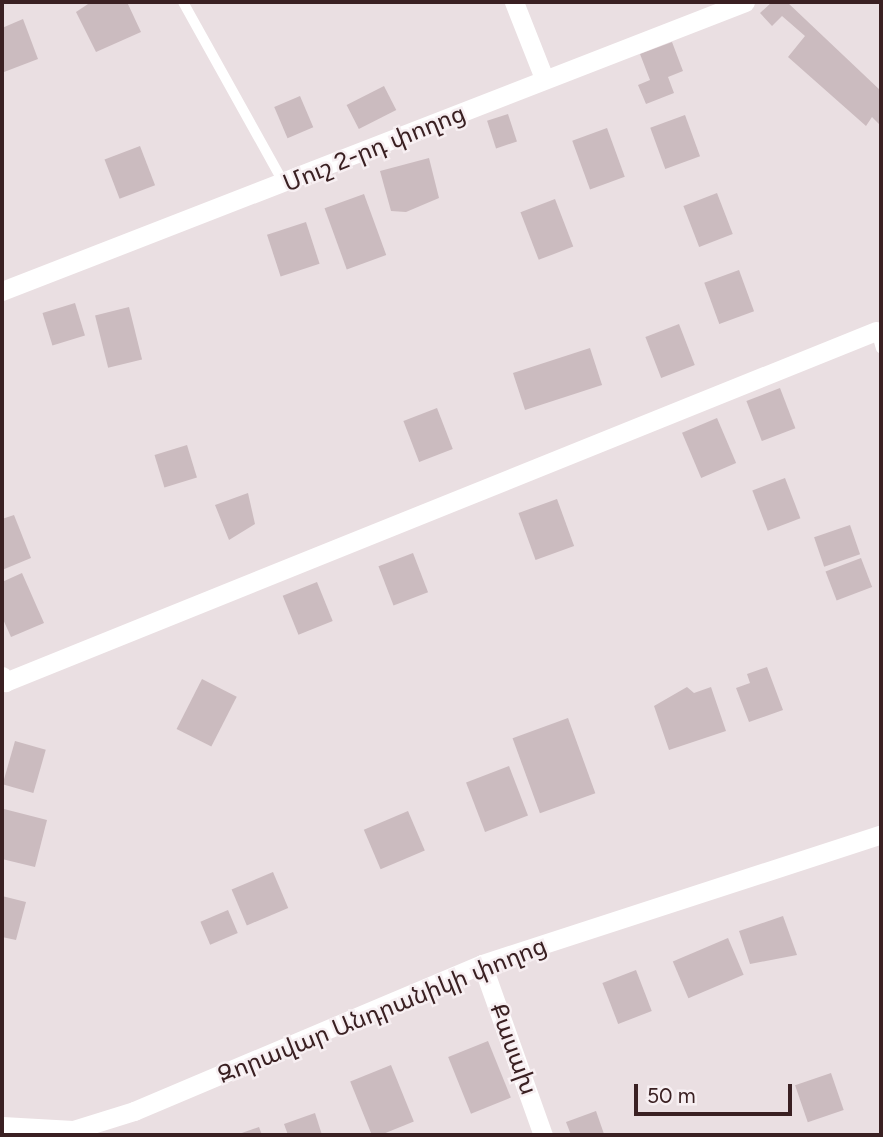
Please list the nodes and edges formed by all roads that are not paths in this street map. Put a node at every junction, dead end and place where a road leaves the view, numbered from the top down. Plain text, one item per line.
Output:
1 (183, 2) edge
2 (514, 2) edge
3 (745, 2) edge
4 (544, 78) junction
5 (285, 185) junction
6 (2, 291) edge
7 (879, 340) edge
8 (2, 676) edge
9 (881, 834) edge
10 (482, 964) junction
11 (2, 1126) edge
12 (543, 1135) edge

1 - 5 lane
2 - 4 street
3 - 4 street, Մուշ 2-րդ փողոց
4 - 5 street, Մուշ 2-րդ փողոց
5 - 6 street, Մուշ 2-րդ փողոց
7 - 8 street
9 - 10 street, Զորավար Անդրանիկի փողոց
10 - 11 street, Զորավար Անդրանիկի փողոց
10 - 12 street, Քասախ

